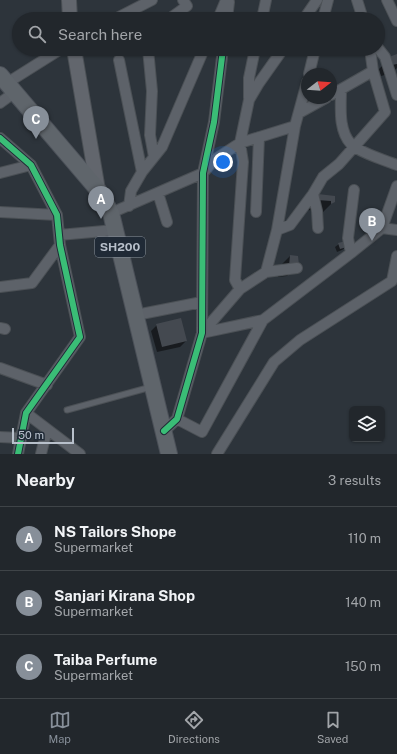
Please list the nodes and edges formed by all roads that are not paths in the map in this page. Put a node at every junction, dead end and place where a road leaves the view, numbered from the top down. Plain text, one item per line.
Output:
1 (69, 0) edge
2 (152, 0) edge
3 (183, 0) edge
4 (226, 0) edge
5 (229, 0) edge
6 (266, 0) edge
7 (317, 0) edge
8 (328, 0) edge
9 (357, 0) edge
10 (388, 0) edge
11 (70, 12) edge
12 (129, 12) edge
13 (179, 12) edge
14 (221, 12) edge
15 (228, 12) edge
16 (263, 12) edge
17 (309, 12) edge
18 (325, 12) edge
19 (361, 12) edge
20 (397, 21) edge
21 (50, 56) edge
22 (75, 56) edge
23 (149, 56) edge
24 (201, 56) edge
25 (222, 56) edge
26 (254, 56) edge
27 (278, 56) edge
28 (313, 56) edge
29 (371, 56) edge
30 (385, 56) edge
31 (119, 60) dead end
32 (310, 68) edge
33 (373, 71) junction
34 (7, 84) edge
35 (341, 90) junction
36 (396, 90) edge
37 (337, 92) edge
38 (250, 100) junction
39 (0, 103) edge
40 (301, 104) edge
41 (315, 104) edge
42 (299, 113) junction
43 (295, 126) junction
44 (259, 137) junction
45 (0, 138) edge
46 (240, 143) junction
47 (354, 147) junction
48 (154, 157) junction
49 (397, 165) edge
50 (31, 166) junction
51 (142, 172) junction
52 (0, 173) edge
53 (203, 173) junction
54 (397, 186) edge
55 (98, 190) junction
56 (354, 190) dead end
57 (158, 193) junction
58 (313, 194) junction
59 (129, 206) junction
60 (0, 212) edge
61 (256, 212) dead end
62 (111, 213) junction
63 (58, 215) junction
64 (167, 222) dead end
65 (318, 228) dead end
66 (382, 228) junction
67 (116, 230) junction
68 (277, 230) junction
69 (397, 230) edge
70 (60, 240) junction
71 (350, 254) junction
72 (396, 262) edge
73 (296, 268) dead end
74 (266, 272) junction
75 (0, 287) edge
76 (240, 289) junction
77 (202, 302) junction
78 (136, 315) junction
79 (263, 320) junction
80 (202, 333) junction
81 (0, 368) edge
82 (47, 385) junction
83 (154, 386) junction
84 (67, 410) dead end
85 (26, 413) junction
86 (177, 419) junction
87 (47, 429) junction
88 (164, 431) junction
89 (0, 437) edge
90 (21, 438) junction
91 (77, 453) edge
92 (18, 454) edge
93 (41, 454) edge
94 (169, 454) edge
95 (217, 454) edge

1 - 11 main road
2 - 12 street
3 - 13 street
4 - 14 street
5 - 15 street
6 - 16 street
7 - 17 street
8 - 18 street
9 - 19 street
10 - 20 street
21 - 34 street
22 - 55 main road
23 - 48 street
24 - 48 street
25 - 53 street
26 - 38 street
27 - 38 street
28 - 32 street
29 - 33 street
30 - 36 street
31 - 51 street
33 - 35 street
33 - 47 street
34 - 39 street
34 - 55 main road, SH200
35 - 37 street
35 - 47 street
38 - 46 street
40 - 42 street
41 - 42 street
42 - 43 street
43 - 44 street
43 - 68 street
44 - 46 street
44 - 61 street
45 - 50 street
46 - 53 street
46 - 76 street
47 - 49 street
47 - 58 street
48 - 51 street
50 - 52 street
50 - 63 street
51 - 59 street
53 - 57 street
53 - 77 street
54 - 66 street
55 - 62 main road, SH200
56 - 71 street
57 - 59 street
57 - 64 street
58 - 65 street
58 - 68 street
59 - 62 street
60 - 63 street
62 - 67 main road, SH200
63 - 70 street
66 - 69 street
66 - 71 street
67 - 70 street
67 - 78 main road, SH200
68 - 74 street
70 - 75 street
70 - 82 street
71 - 79 street
72 - 95 street
73 - 74 street
74 - 76 street
76 - 80 street
77 - 78 street
77 - 80 street
78 - 83 main road, SH200
79 - 80 street
79 - 86 street
80 - 86 street
81 - 82 street
82 - 85 street
83 - 84 lane
83 - 88 main road, SH200
85 - 87 street
85 - 90 street
86 - 88 street
87 - 91 street
87 - 93 street
88 - 94 main road, SH200
89 - 90 street
90 - 92 street

